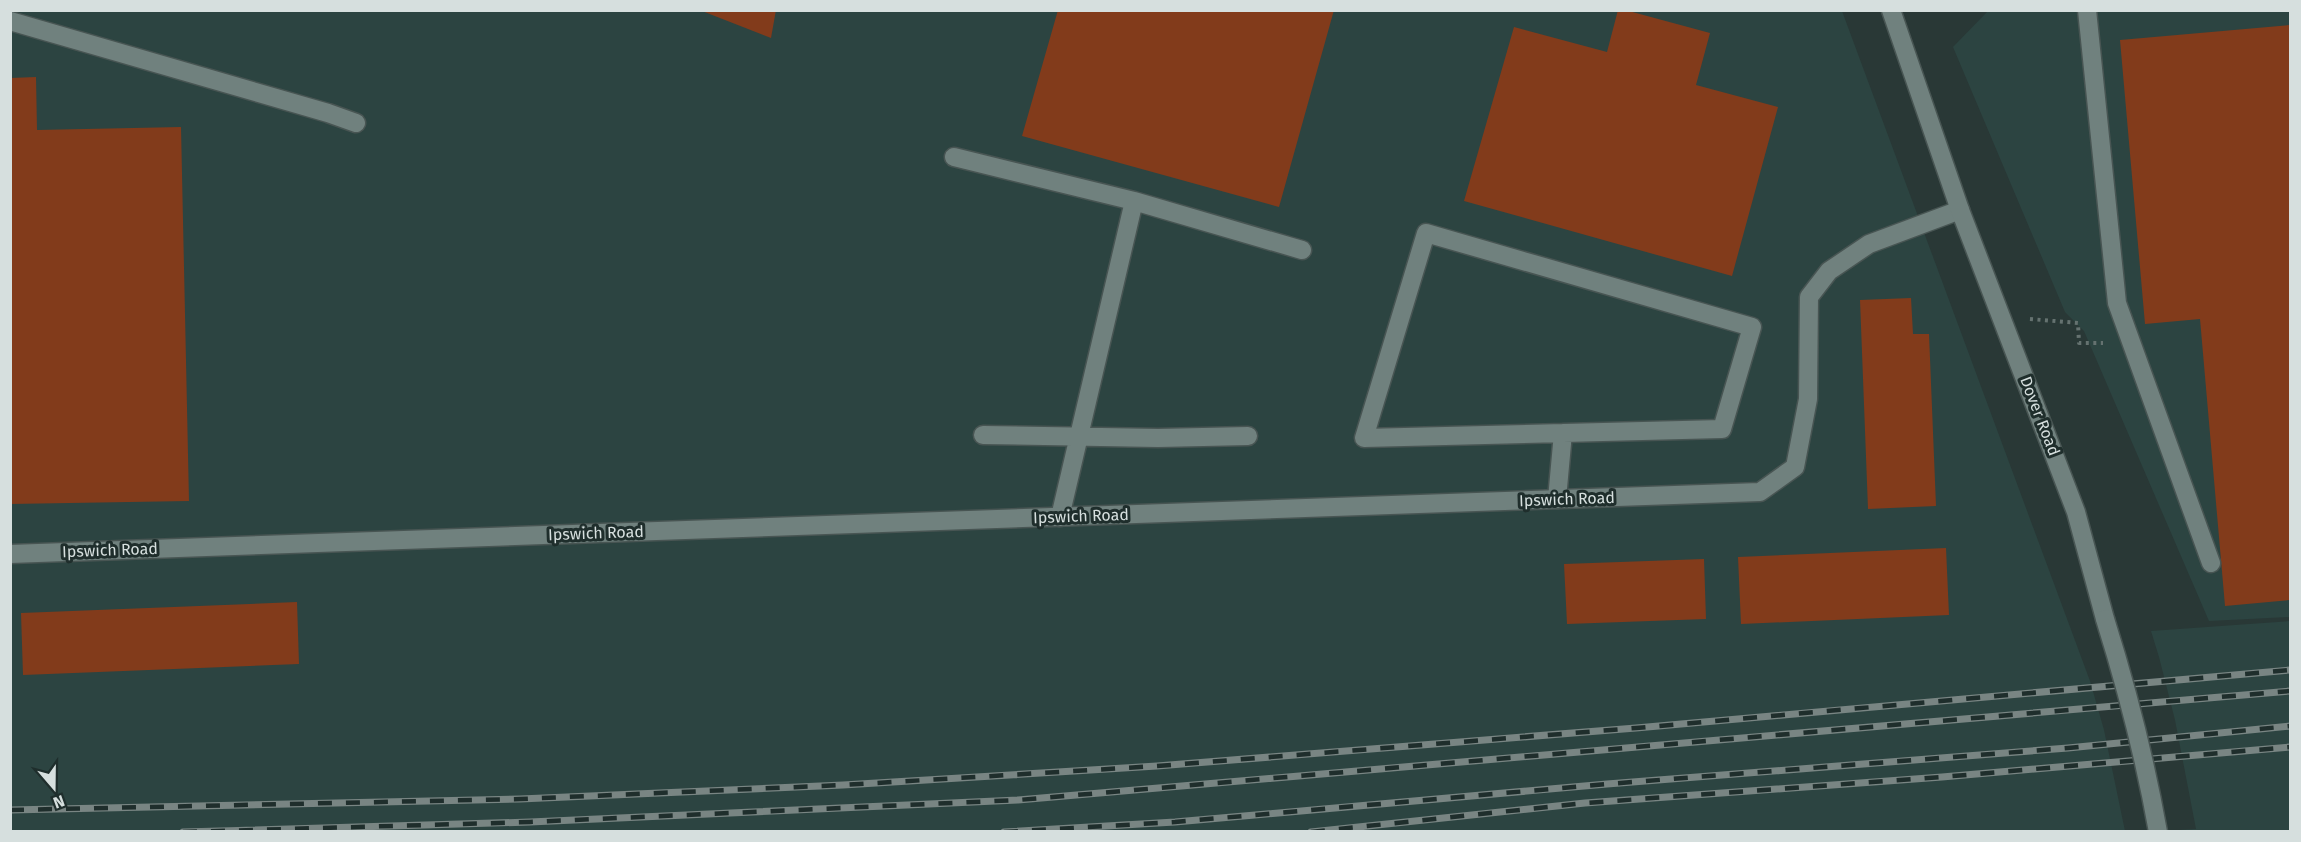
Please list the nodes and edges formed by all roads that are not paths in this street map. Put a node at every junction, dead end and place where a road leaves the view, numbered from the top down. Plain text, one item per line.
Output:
1 (1891, 10) edge
2 (2087, 10) edge
3 (10, 21) edge
4 (356, 123) dead end
5 (954, 158) dead end
6 (1134, 201) junction
7 (1960, 210) junction
8 (1302, 250) dead end
9 (1563, 433) junction
10 (983, 435) dead end
11 (1248, 436) dead end
12 (1078, 437) junction
13 (1557, 499) junction
14 (1060, 517) junction
15 (10, 554) edge
16 (2211, 563) dead end
17 (2158, 831) edge

1 - 7 street, Dover Road
2 - 16 street
3 - 4 street
5 - 6 street
6 - 8 street
6 - 12 street
7 - 13 street, Ipswich Road
7 - 17 street, Dover Road, bridge
9 - 9 street
9 - 13 street
10 - 12 street
11 - 12 street
12 - 14 street
13 - 14 street, Ipswich Road
14 - 15 street, Ipswich Road

